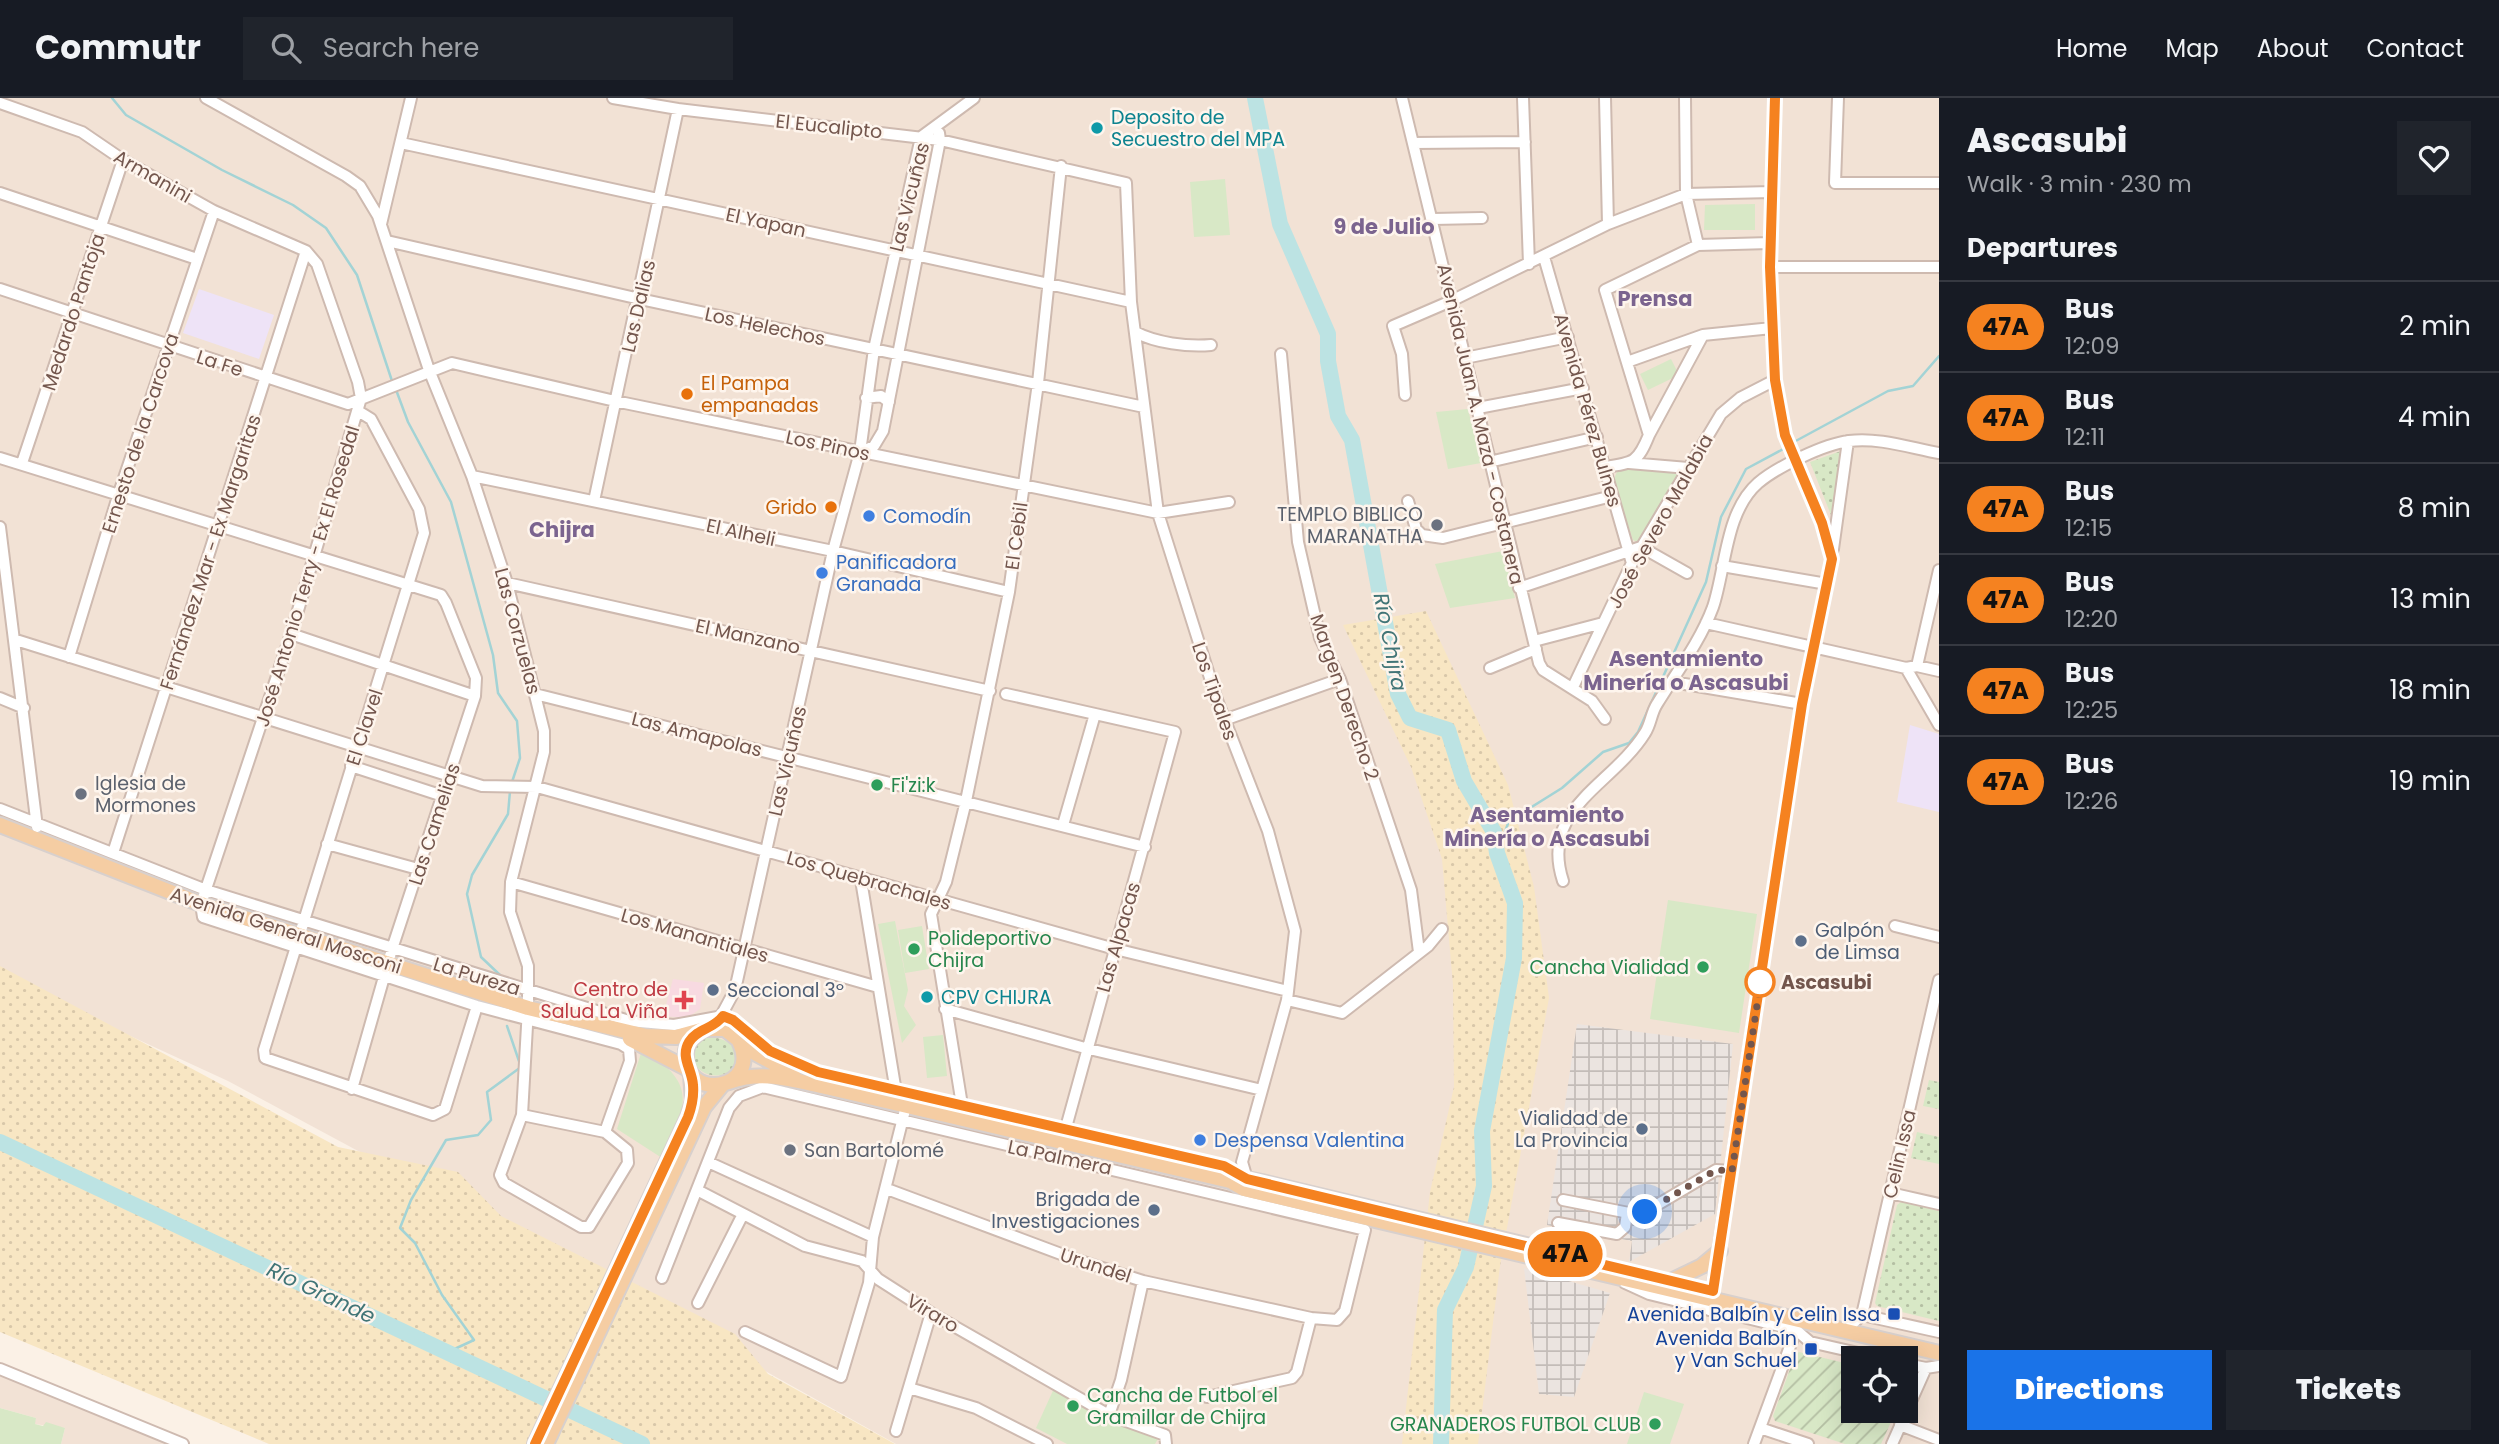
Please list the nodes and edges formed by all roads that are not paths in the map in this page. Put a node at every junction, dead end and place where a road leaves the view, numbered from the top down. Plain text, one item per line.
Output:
1 (5, 98) edge
2 (206, 98) edge
3 (411, 98) edge
4 (613, 98) edge
5 (974, 98) edge
6 (1402, 98) edge
7 (1523, 98) edge
8 (1605, 98) edge
9 (1685, 98) edge
10 (1775, 98) edge
11 (1838, 98) edge
12 (0, 103) edge
13 (678, 109) junction
14 (938, 124) junction
15 (921, 136) junction
16 (940, 139) junction
17 (401, 142) junction
18 (1525, 142) junction
19 (1413, 143) junction
20 (123, 160) junction
21 (1061, 166) junction
22 (1126, 183) joint
23 (1939, 183) edge
24 (1772, 192) junction
25 (0, 193) edge
26 (1686, 194) junction
27 (661, 200) junction
28 (214, 211) junction
29 (1482, 218) dead end
30 (1433, 219) junction
31 (381, 224) junction
32 (1608, 225) junction
33 (101, 226) junction
34 (1770, 243) junction
35 (1698, 245) junction
36 (389, 246) junction
37 (896, 250) junction
38 (306, 251) junction
39 (918, 254) junction
40 (1544, 257) junction
41 (197, 259) junction
42 (1529, 264) junction
43 (1770, 267) junction
44 (1939, 267) edge
45 (1050, 284) junction
46 (0, 289) edge
47 (640, 299) junction
48 (1451, 301) junction
49 (1132, 302) junction
50 (74, 315) junction
51 (1773, 328) junction
52 (1135, 332) junction
53 (1703, 335) junction
54 (1568, 337) junction
55 (1211, 345) dead end
56 (169, 346) junction
57 (874, 349) junction
58 (897, 354) junction
59 (1281, 354) dead end
60 (1465, 358) junction
61 (1627, 362) junction
62 (429, 370) junction
63 (265, 378) junction
64 (1775, 380) junction
65 (1038, 383) junction
66 (1583, 387) junction
67 (1405, 395) dead end
68 (361, 398) junction
69 (866, 398) junction
70 (615, 401) junction
71 (889, 402) junction
72 (1144, 407) junction
73 (1478, 408) junction
74 (358, 411) junction
75 (1649, 435) junction
76 (1597, 437) junction
77 (1848, 441) junction
78 (860, 452) junction
79 (1939, 453) edge
80 (0, 458) edge
81 (1794, 461) junction
82 (1489, 462) junction
83 (22, 463) junction
84 (1629, 463) junction
85 (1605, 467) junction
86 (1688, 468) junction
87 (472, 477) junction
88 (1023, 486) junction
89 (119, 493) junction
90 (1612, 496) junction
91 (1408, 501) dead end
92 (594, 502) junction
93 (1229, 502) dead end
94 (1158, 513) junction
95 (218, 525) junction
96 (1503, 525) junction
97 (0, 527) edge
98 (1641, 547) junction
99 (833, 551) junction
100 (1628, 551) junction
101 (316, 556) junction
102 (1832, 559) junction
103 (1632, 564) junction
104 (1722, 566) junction
105 (1939, 570) edge
106 (1687, 573) dead end
107 (4, 583) edge
108 (507, 583) junction
109 (408, 584) junction
110 (1827, 584) junction
111 (1519, 588) junction
112 (1009, 592) junction
113 (1603, 623) junction
114 (1706, 623) junction
115 (291, 634) junction
116 (16, 640) junction
117 (1535, 645) junction
118 (1813, 646) junction
119 (812, 650) junction
120 (69, 657) junction
121 (384, 666) junction
122 (1912, 667) junction
123 (1490, 668) dead end
124 (1939, 671) edge
125 (1339, 679) junction
126 (1674, 682) junction
127 (1573, 687) junction
128 (166, 689) junction
129 (990, 691) junction
130 (535, 694) junction
131 (1006, 694) dead end
132 (475, 696) junction
133 (0, 698) edge
134 (1802, 704) junction
135 (24, 708) junction
136 (1095, 714) junction
137 (263, 719) junction
138 (1605, 719) dead end
139 (1224, 720) junction
140 (1939, 725) edge
141 (357, 748) junction
142 (788, 757) junction
143 (351, 766) junction
144 (450, 777) junction
145 (537, 787) junction
146 (443, 796) junction
147 (966, 802) junction
148 (0, 809) edge
149 (37, 822) junction
150 (0, 825) edge
151 (1063, 825) junction
152 (39, 840) junction
153 (327, 844) junction
154 (1145, 846) junction
155 (766, 851) junction
156 (113, 853) junction
157 (418, 869) junction
158 (861, 880) junction
159 (1563, 881) dead end
160 (511, 882) junction
161 (204, 897) junction
162 (937, 900) junction
163 (1895, 926) dead end
164 (1441, 929) dead end
165 (299, 935) junction
166 (1939, 937) edge
167 (392, 949) junction
168 (1115, 949) junction
169 (744, 950) junction
170 (1419, 952) junction
171 (386, 970) junction
172 (1939, 979) edge
173 (878, 987) junction
174 (528, 992) junction
175 (1287, 996) junction
176 (477, 1006) junction
177 (945, 1009) junction
178 (527, 1014) junction
179 (576, 1020) junction
180 (725, 1028) junction
181 (1085, 1048) junction
182 (690, 1072) junction
183 (726, 1084) junction
184 (352, 1088) junction
185 (830, 1088) junction
186 (1262, 1090) junction
187 (896, 1092) junction
188 (906, 1106) junction
189 (961, 1112) junction
190 (522, 1115) junction
191 (902, 1122) junction
192 (993, 1126) junction
193 (605, 1132) junction
194 (1064, 1136) junction
195 (990, 1142) junction
196 (708, 1162) junction
197 (1156, 1171) junction
198 (1732, 1171) junction
199 (1245, 1184) junction
200 (887, 1189) junction
201 (697, 1190) junction
202 (1890, 1193) junction
203 (1563, 1200) dead end
204 (1939, 1204) edge
205 (1627, 1213) junction
206 (743, 1214) junction
207 (1369, 1219) junction
208 (1558, 1223) dead end
209 (873, 1237) junction
210 (636, 1242) junction
211 (1517, 1247) junction
212 (1720, 1251) junction
213 (869, 1269) junction
214 (662, 1278) dead end
215 (1143, 1281) junction
216 (1671, 1281) junction
217 (1711, 1300) junction
218 (698, 1303) dead end
219 (931, 1313) junction
220 (1311, 1318) junction
221 (1856, 1320) junction
222 (1796, 1331) junction
223 (745, 1332) dead end
224 (1939, 1332) edge
225 (1939, 1346) edge
226 (1841, 1349) edge
227 (1939, 1353) edge
228 (1918, 1366) edge
229 (1939, 1366) edge
230 (1926, 1368) junction
231 (0, 1369) edge
232 (909, 1388) junction
233 (1207, 1397) dead end
234 (1110, 1415) junction
235 (1900, 1425) junction
236 (1760, 1428) junction
237 (896, 1431) dead end
238 (1939, 1440) edge
239 (1166, 1443) edge
240 (183, 1444) edge
241 (535, 1444) edge
242 (546, 1444) edge
243 (1047, 1444) edge
244 (1754, 1444) edge
245 (1808, 1444) edge
246 (1892, 1444) edge

1 - 12 street
2 - 31 street, Las Corzuelas
3 - 17 street
4 - 13 street, El Eucalipto
5 - 14 street
6 - 19 street, Avenida Juan A. Maza - Costanera
7 - 18 street
8 - 32 street
9 - 26 street
10 - 24 street
11 - 23 street
12 - 20 street, Armanini
13 - 15 street, El Eucalipto
13 - 27 street, Las Dalias
14 - 15 street, Las Vicuñas
14 - 16 street, Las Vicuñas
15 - 16 street, El Eucalipto
15 - 37 street, Las Vicuñas
16 - 21 street, El Eucalipto
16 - 39 street, Las Vicuñas
17 - 27 street, El Yapan
17 - 31 street
18 - 19 street
18 - 42 street
19 - 30 street, Avenida Juan A. Maza - Costanera
20 - 28 street, Armanini
20 - 33 street, Medardo Pantoja
21 - 22 street, El Eucalipto
21 - 45 street, El Cebil
22 - 49 street, Los Tipales
24 - 26 street
24 - 34 street
25 - 33 street
26 - 32 street
26 - 35 street
27 - 37 street, El Yapan
27 - 47 street, Las Dalias
28 - 38 street, Armanini
28 - 41 street, Ernesto de la Carcova
29 - 30 street
30 - 48 street, Avenida Juan A. Maza - Costanera
31 - 36 street, Las Corzuelas
32 - 40 street
33 - 41 street
33 - 50 street, Medardo Pantoja
34 - 35 street
34 - 43 street
35 - 61 street
36 - 47 street, Los Helechos
36 - 62 street, Las Corzuelas
37 - 39 street, El Yapan
37 - 57 street, Las Vicuñas
38 - 63 street, Fernández Mar - Ex Margaritas
38 - 68 street, José Antonio Terry - Ex El Rosedal
39 - 45 street, El Yapan
39 - 58 street, Las Vicuñas
40 - 42 street
40 - 54 street, Avenida Pérez Bulnes
41 - 56 street, Ernesto de la Carcova
42 - 48 street
43 - 44 street
43 - 51 street
45 - 49 street, El Yapan
45 - 65 street, El Cebil
46 - 50 street, La Fe
47 - 57 street, Los Helechos
47 - 70 street, Las Dalias
48 - 60 street, Avenida Juan A. Maza - Costanera
48 - 67 street
49 - 52 street, Los Tipales
50 - 56 street, La Fe
50 - 83 street, Medardo Pantoja
51 - 53 street
51 - 64 street
52 - 55 street
52 - 72 street, Los Tipales
53 - 61 street
53 - 75 street
54 - 60 street
54 - 66 street, Avenida Pérez Bulnes
56 - 63 street, La Fe
56 - 89 street, Ernesto de la Carcova
57 - 58 street, Los Helechos
57 - 69 street, Las Vicuñas
58 - 65 street, Los Helechos
58 - 71 street, Las Vicuñas
59 - 125 street, Margen Derecho 2
60 - 73 street, Avenida Juan A. Maza - Costanera
61 - 75 street
62 - 68 street, La Fe
62 - 70 street, Los Pinos
62 - 87 street, Las Corzuelas
63 - 68 street, La Fe
63 - 95 street, Fernández Mar - Ex Margaritas
64 - 81 street
64 - 86 street, José Severo Malabia
65 - 72 street, Los Helechos
65 - 88 street, El Cebil
66 - 73 street
66 - 76 street, Avenida Pérez Bulnes
68 - 74 street, José Antonio Terry - Ex El Rosedal
69 - 71 street
69 - 78 street, Las Vicuñas
70 - 78 street, Los Pinos
70 - 92 street, Las Dalias
71 - 78 street, Las Vicuñas
72 - 94 street, Los Tipales
73 - 82 street, Avenida Juan A. Maza - Costanera
74 - 101 street, José Antonio Terry - Ex El Rosedal
74 - 109 street, El Clavel
75 - 84 street
76 - 82 street
76 - 85 street, Avenida Pérez Bulnes
77 - 79 street
77 - 81 street
77 - 102 street
78 - 88 street, Los Pinos
78 - 99 street, Las Vicuñas
80 - 83 street, Las Camelias
81 - 102 street
81 - 104 street
82 - 96 street, Avenida Juan A. Maza - Costanera
83 - 89 street, Las Camelias
84 - 85 street
84 - 86 street
85 - 90 street, Avenida Pérez Bulnes
86 - 98 street, José Severo Malabia
87 - 92 street, El Alheli
87 - 108 street, Las Corzuelas
88 - 94 street, Los Pinos
88 - 112 street, El Cebil
89 - 95 street, Las Camelias
89 - 120 street, Ernesto de la Carcova
90 - 96 street
90 - 100 street, Avenida Pérez Bulnes
91 - 96 street
92 - 99 street, El Alheli
93 - 94 street, Los Pinos
94 - 139 street, Los Tipales
95 - 101 street, Las Camelias
95 - 128 street, Fernández Mar - Ex Margaritas
96 - 111 street, Avenida Juan A. Maza - Costanera
97 - 107 street
98 - 100 street
98 - 103 street, José Severo Malabia
98 - 106 street
99 - 112 street, El Alheli
99 - 119 street, Las Vicuñas
100 - 103 street, Avenida Pérez Bulnes
100 - 111 street
101 - 109 street, Las Camelias
101 - 115 street, José Antonio Terry - Ex El Rosedal
102 - 110 street
103 - 113 street, José Severo Malabia
104 - 110 street
104 - 114 street
105 - 122 street
107 - 116 street
108 - 119 street, El Manzano
108 - 130 street, Las Corzuelas
109 - 121 street, El Clavel
109 - 132 street, Las Camelias
110 - 118 street
111 - 117 street, Avenida Juan A. Maza - Costanera
112 - 129 street, El Cebil
113 - 117 street
113 - 127 street, José Severo Malabia
114 - 118 street
114 - 126 street
115 - 121 street
115 - 137 street, José Antonio Terry - Ex El Rosedal
116 - 120 street, Los Quebrachales
116 - 135 street
117 - 123 street
117 - 127 street, Avenida Juan A. Maza - Costanera
118 - 122 street
118 - 134 street
119 - 129 street, El Manzano
119 - 142 street, Las Vicuñas
120 - 128 street, Los Quebrachales
121 - 132 street
121 - 141 street, El Clavel
122 - 124 street
122 - 140 street
125 - 139 street
125 - 170 street, Margen Derecho 2
126 - 134 street
126 - 159 street
127 - 138 street, Avenida Juan A. Maza - Costanera
128 - 137 street, Los Quebrachales
128 - 156 street, Fernández Mar - Ex Margaritas
129 - 147 street, El Cebil
130 - 142 street, Las Amapolas
130 - 145 street, Las Corzuelas
131 - 136 street
132 - 144 street, Las Camelias
133 - 135 street
134 - 198 street
135 - 149 street
136 - 151 street
136 - 154 street, Las Alpacas
137 - 141 street, Los Quebrachales
137 - 161 street, José Antonio Terry - Ex El Rosedal
139 - 175 street, Los Tipales
141 - 143 street, El Clavel
141 - 144 street, Los Quebrachales
142 - 147 street, Las Amapolas
142 - 155 street, Las Vicuñas
143 - 146 street
143 - 153 street, El Clavel
144 - 145 street, Los Quebrachales
144 - 146 street, Las Camelias
145 - 155 street, Los Quebrachales
145 - 160 street, Las Corzuelas
146 - 157 street, Las Camelias
147 - 151 street, Las Amapolas
147 - 162 street, El Cebil
148 - 149 street
149 - 152 street
149 - 156 street
150 - 152 main road, Avenida General Mosconi
151 - 154 street, Las Amapolas
152 - 161 main road, Avenida General Mosconi
153 - 157 street
153 - 165 street, El Clavel
154 - 168 street, Las Alpacas
155 - 158 street, Los Quebrachales
155 - 169 street, Las Vicuñas
156 - 161 street
157 - 167 street, Las Camelias
158 - 162 street, Los Quebrachales
158 - 173 street
160 - 169 street, Los Manantiales
160 - 174 street, Las Corzuelas
161 - 165 main road, Avenida General Mosconi
162 - 168 street, Los Quebrachales
162 - 177 street, El Cebil
163 - 166 street
164 - 170 street
165 - 167 street, La Pureza
165 - 171 main road, Avenida General Mosconi
165 - 184 street, El Clavel
167 - 171 street, Las Camelias
167 - 174 street, La Pureza
168 - 175 street, Los Quebrachales
168 - 181 street, Las Alpacas
169 - 173 street, Los Manantiales
169 - 180 street, Las Vicuñas
170 - 175 street, Los Quebrachales
171 - 176 street
171 - 178 main road, Avenida General Mosconi
171 - 184 street, Las Camelias
172 - 202 street, Celin Issa
173 - 187 street
174 - 178 street, Las Corzuelas
174 - 180 street, La Pureza
175 - 186 street, Los Tipales
176 - 178 street
176 - 184 street
177 - 181 street
177 - 189 street, El Cebil
178 - 179 main road, Avenida General Mosconi
178 - 190 street, Las Corzuelas
178 - 193 street
179 - 180 main road
179 - 182 main road
180 - 182 main road
180 - 183 main road
180 - 185 main road
180 - 187 street
181 - 186 street
181 - 194 street, Las Alpacas
182 - 183 main road
182 - 210 main road
183 - 185 main road
183 - 210 main road
185 - 188 main road
186 - 199 street, Los Tipales
187 - 189 street
188 - 189 main road
188 - 191 street
189 - 192 main road
189 - 194 street
190 - 193 street
190 - 193 street, Las Corzuelas
191 - 195 street, La Palmera
191 - 196 street, La Palmera
191 - 200 street
192 - 194 main road
192 - 195 street
194 - 197 main road
194 - 199 street
195 - 197 street, La Palmera
196 - 201 street
196 - 209 street
197 - 199 main road
197 - 207 street, La Palmera
198 - 205 street
198 - 212 street
199 - 207 main road
200 - 209 street
200 - 215 street, Urundel
201 - 206 street, Viraro
201 - 214 street
202 - 204 street
202 - 221 street, Celin Issa
203 - 205 street
205 - 208 street
206 - 213 street, Viraro
206 - 218 street
207 - 211 main road
207 - 220 street
209 - 213 street
210 - 241 main road
210 - 242 main road
211 - 216 main road
211 - 217 main road
212 - 216 main road
212 - 217 street
213 - 219 street, Viraro
213 - 223 street
215 - 220 street, Urundel
215 - 234 street
216 - 217 main road
217 - 221 main road
217 - 222 street
217 - 227 main road
219 - 232 street
219 - 234 street, Viraro
220 - 233 street
221 - 224 street
221 - 225 main road
222 - 226 street
222 - 236 street
228 - 230 street
229 - 230 street
230 - 235 street
231 - 240 street
232 - 237 street
232 - 243 street
234 - 239 street, Viraro
235 - 238 street
235 - 246 street
236 - 244 street
236 - 245 street

